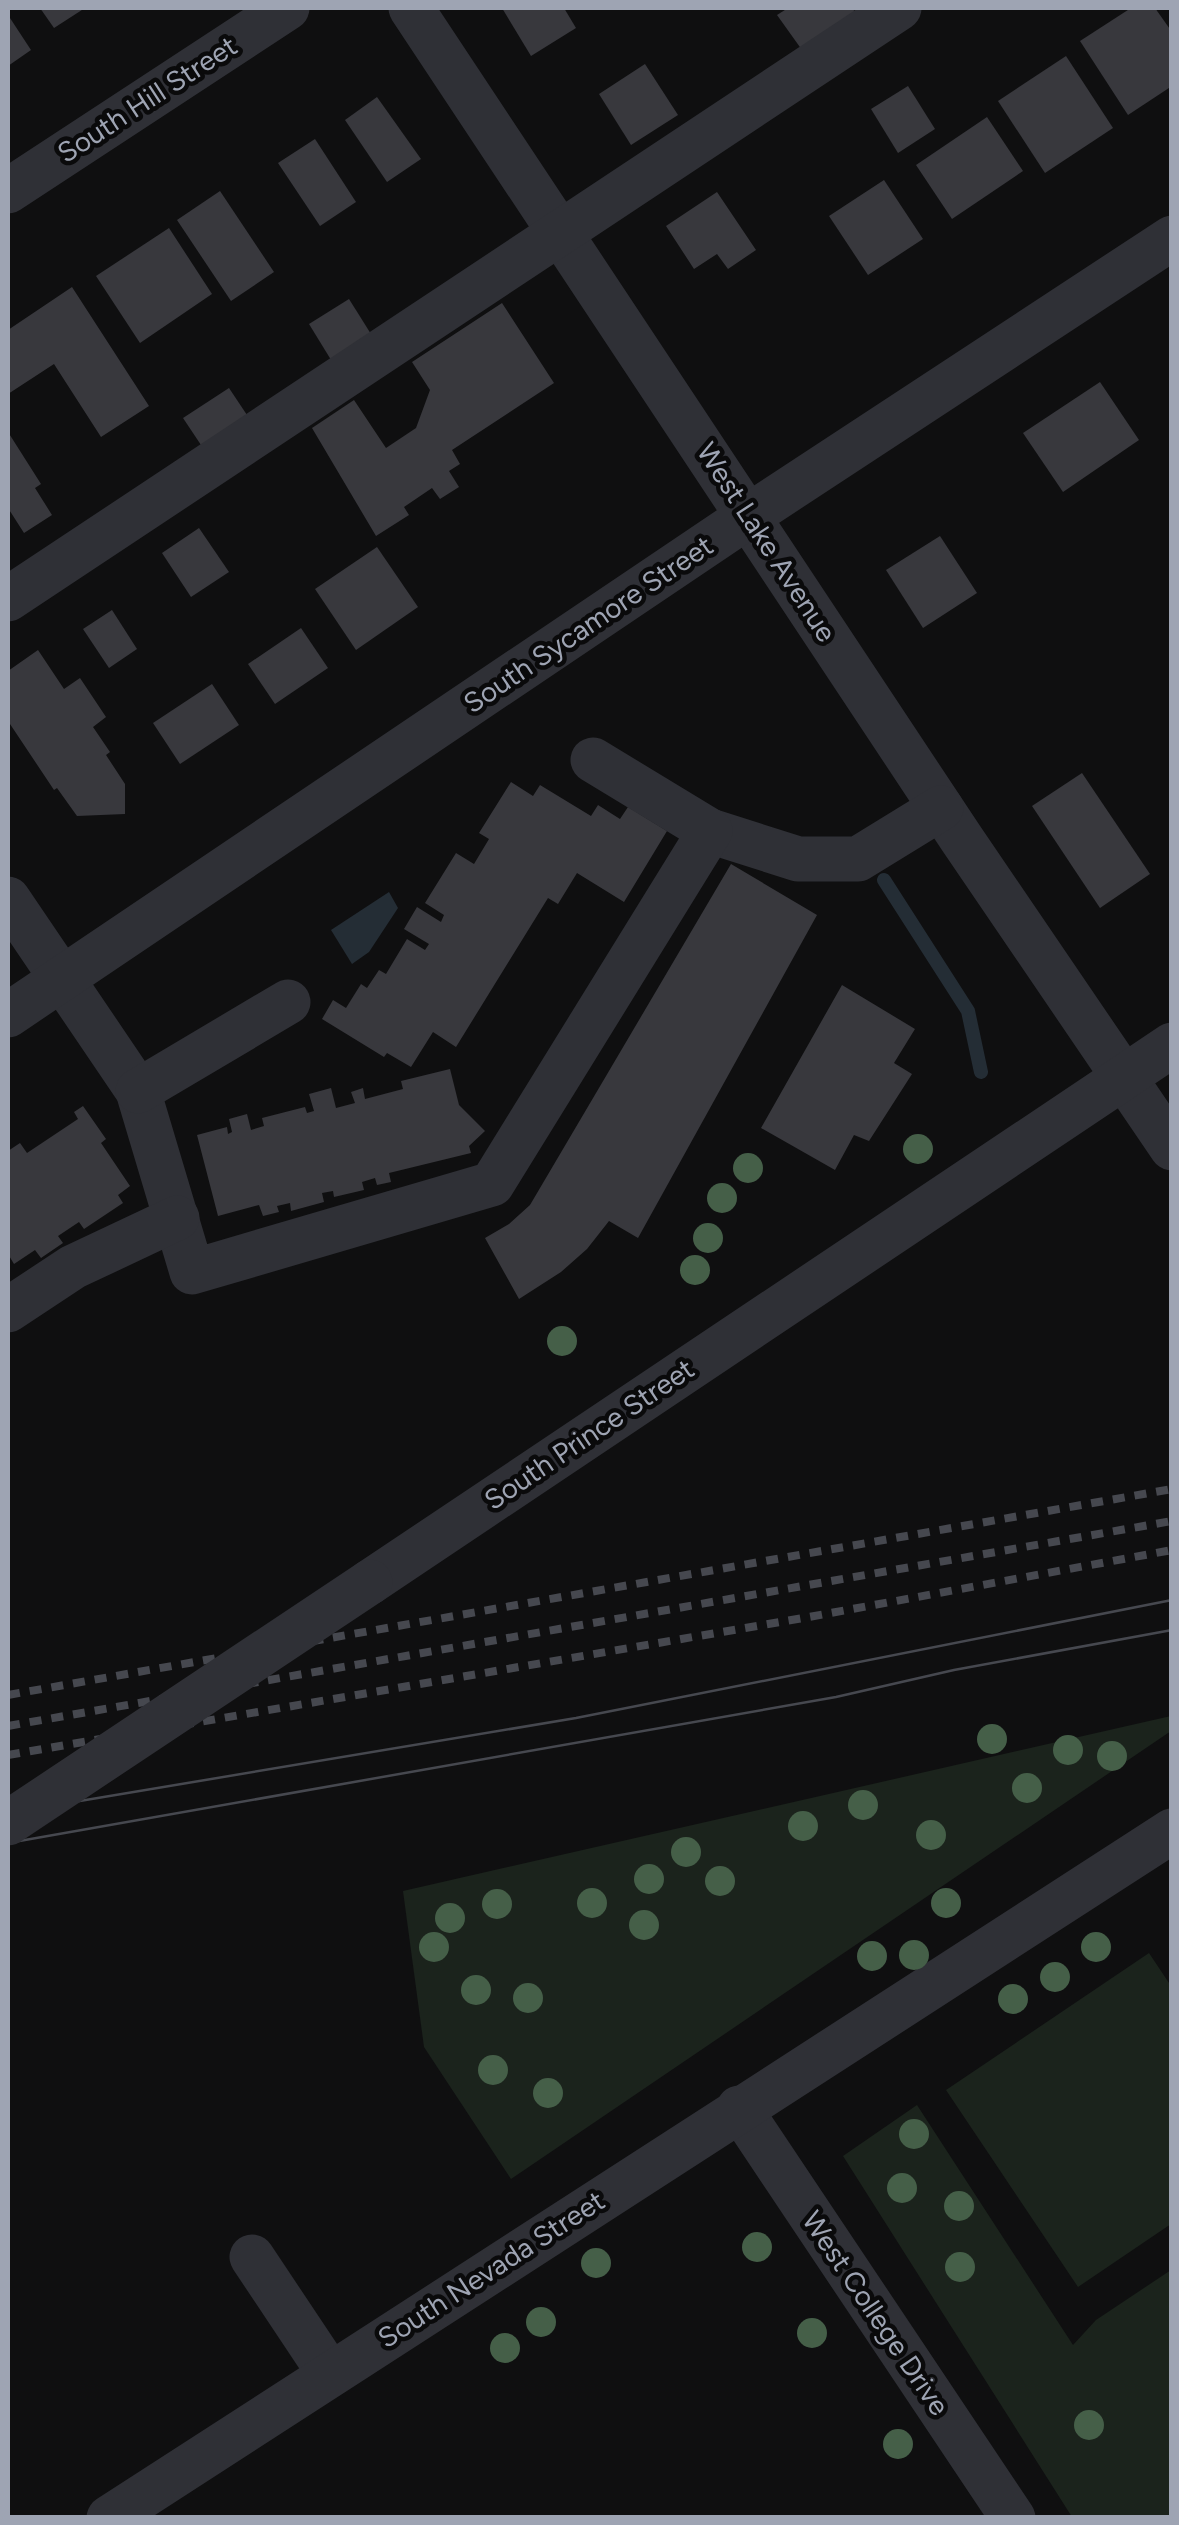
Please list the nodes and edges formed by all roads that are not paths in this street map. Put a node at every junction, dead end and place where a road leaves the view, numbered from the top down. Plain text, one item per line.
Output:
1 (287, 8) edge
2 (411, 8) edge
3 (899, 8) edge
4 (8, 191) edge
5 (561, 232) junction
6 (1172, 238) edge
7 (750, 515) junction
8 (8, 599) edge
9 (593, 760) dead end
10 (941, 808) junction
11 (710, 832) junction
12 (8, 899) edge
13 (62, 980) junction
14 (288, 1002) dead end
15 (8, 1015) edge
16 (1172, 1046) edge
17 (1122, 1078) junction
18 (138, 1092) junction
19 (1172, 1148) edge
20 (177, 1218) junction
21 (8, 1310) edge
22 (8, 1823) edge
23 (1172, 1831) edge
24 (739, 2108) junction
25 (252, 2258) dead end
26 (330, 2374) junction
27 (109, 2518) edge
28 (1013, 2518) edge

1 - 4 street, South Hill Street
2 - 5 street, West Lake Avenue
3 - 5 street
5 - 7 street, West Lake Avenue
5 - 8 street
6 - 7 street, South Sycamore Street
7 - 10 street, West Lake Avenue
7 - 13 street, South Sycamore Street
9 - 11 street
10 - 11 street
10 - 17 street, West Lake Avenue
11 - 20 street
12 - 13 street
13 - 15 street, South Sycamore Street
13 - 18 street
14 - 18 street
16 - 17 street, South Prince Street
17 - 19 street, West Lake Avenue
17 - 22 street, South Prince Street, bridge
18 - 20 street
20 - 21 street
23 - 24 street, South Nevada Street
24 - 26 street, South Nevada Street
24 - 28 street, West College Drive
25 - 26 street
26 - 27 street, South Nevada Street

